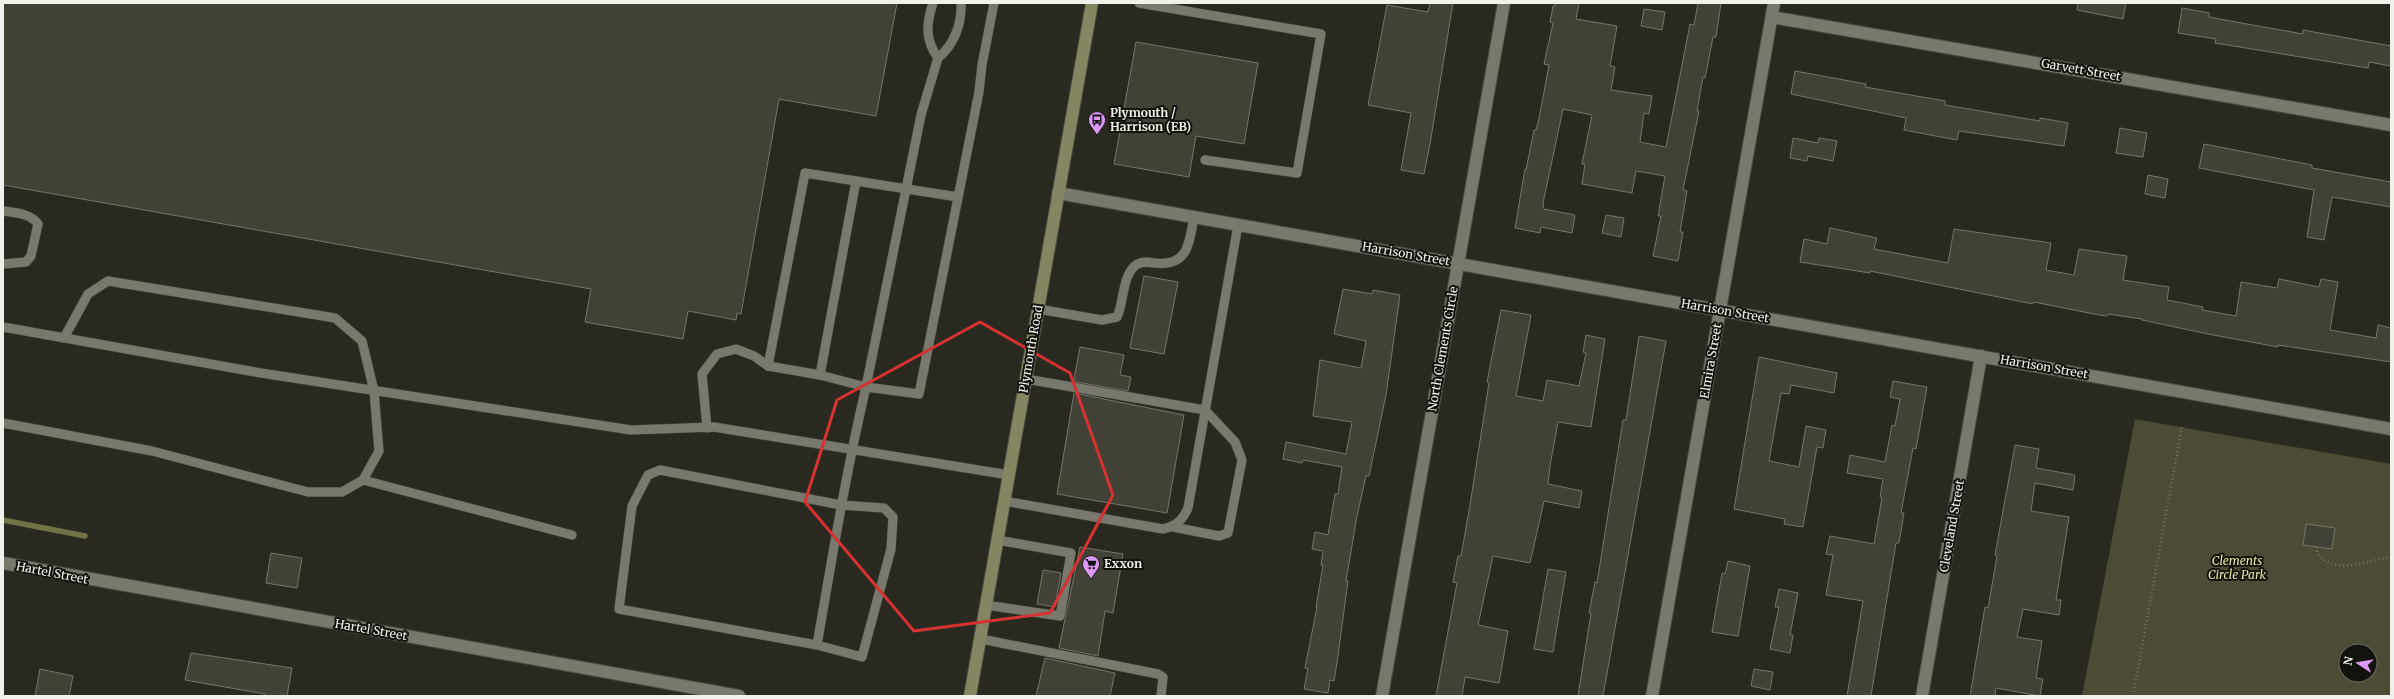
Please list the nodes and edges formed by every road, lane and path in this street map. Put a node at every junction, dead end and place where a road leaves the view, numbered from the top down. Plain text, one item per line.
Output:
1 (932, 3) edge
2 (960, 3) edge
3 (994, 3) edge
4 (1092, 3) edge
5 (1139, 3) edge
6 (1504, 3) edge
7 (1774, 3) edge
8 (1772, 17) junction
9 (938, 58) junction
10 (2391, 125) edge
11 (1205, 160) dead end
12 (856, 181) junction
13 (905, 189) junction
14 (1058, 193) junction
15 (958, 197) junction
16 (3, 211) edge
17 (1194, 217) junction
18 (1238, 226) junction
19 (1459, 263) junction
20 (3, 264) edge
21 (1038, 309) junction
22 (1721, 310) junction
23 (3, 327) edge
24 (64, 338) junction
25 (1981, 356) junction
26 (768, 366) junction
27 (820, 375) junction
28 (1026, 379) junction
29 (866, 387) junction
30 (374, 391) junction
31 (1205, 410) junction
32 (3, 423) edge
33 (2182, 426) dead end
34 (707, 428) junction
35 (2391, 429) edge
36 (851, 450) junction
37 (1009, 475) junction
38 (363, 480) junction
39 (1004, 501) junction
40 (841, 504) junction
41 (1173, 527) junction
42 (572, 535) dead end
43 (997, 540) junction
44 (2317, 547) dead end
45 (2391, 557) edge
46 (3, 564) edge
47 (986, 605) junction
48 (980, 640) junction
49 (817, 645) junction
50 (739, 696) edge
51 (970, 696) edge
52 (1161, 696) edge
53 (1382, 696) edge
54 (1652, 696) edge
55 (1922, 696) edge
56 (2133, 696) edge

1 - 9 lane
2 - 9 lane
3 - 15 lane
4 - 14 main road, Plymouth Road
5 - 11 lane
6 - 19 street, North Clements Circle
7 - 8 street, Elmira Street
8 - 10 street, Garvett Street
8 - 22 street, Elmira Street
9 - 13 lane
12 - 13 lane
12 - 26 lane
12 - 27 lane
13 - 15 lane
13 - 29 lane
14 - 17 street, Harrison Street
14 - 21 main road, Plymouth Road
15 - 29 lane
16 - 20 lane
17 - 18 street, Harrison Street
17 - 21 lane
18 - 19 street, Harrison Street
18 - 31 lane
19 - 22 street, Harrison Street
19 - 53 street, North Clements Circle
21 - 28 main road, Plymouth Road
22 - 25 street, Harrison Street
22 - 54 street, Elmira Street
23 - 24 lane
24 - 30 lane
24 - 30 lane
25 - 35 street, Harrison Street
25 - 55 street, Cleveland Street
26 - 27 lane
26 - 34 lane
27 - 29 lane
28 - 31 lane
28 - 37 main road, Plymouth Road
29 - 36 lane
30 - 34 lane
30 - 38 lane
31 - 41 lane
31 - 41 lane
32 - 38 lane
33 - 56 path
34 - 36 lane
36 - 37 lane
36 - 40 lane
37 - 39 main road, Plymouth Road
38 - 42 lane
39 - 41 lane
39 - 43 main road, Plymouth Road
40 - 49 lane
40 - 49 lane
40 - 49 lane
43 - 47 main road, Plymouth Road
43 - 47 lane
44 - 45 path
46 - 50 street, Hartel Street
47 - 48 main road, Plymouth Road
48 - 51 main road, Plymouth Road
48 - 52 lane

